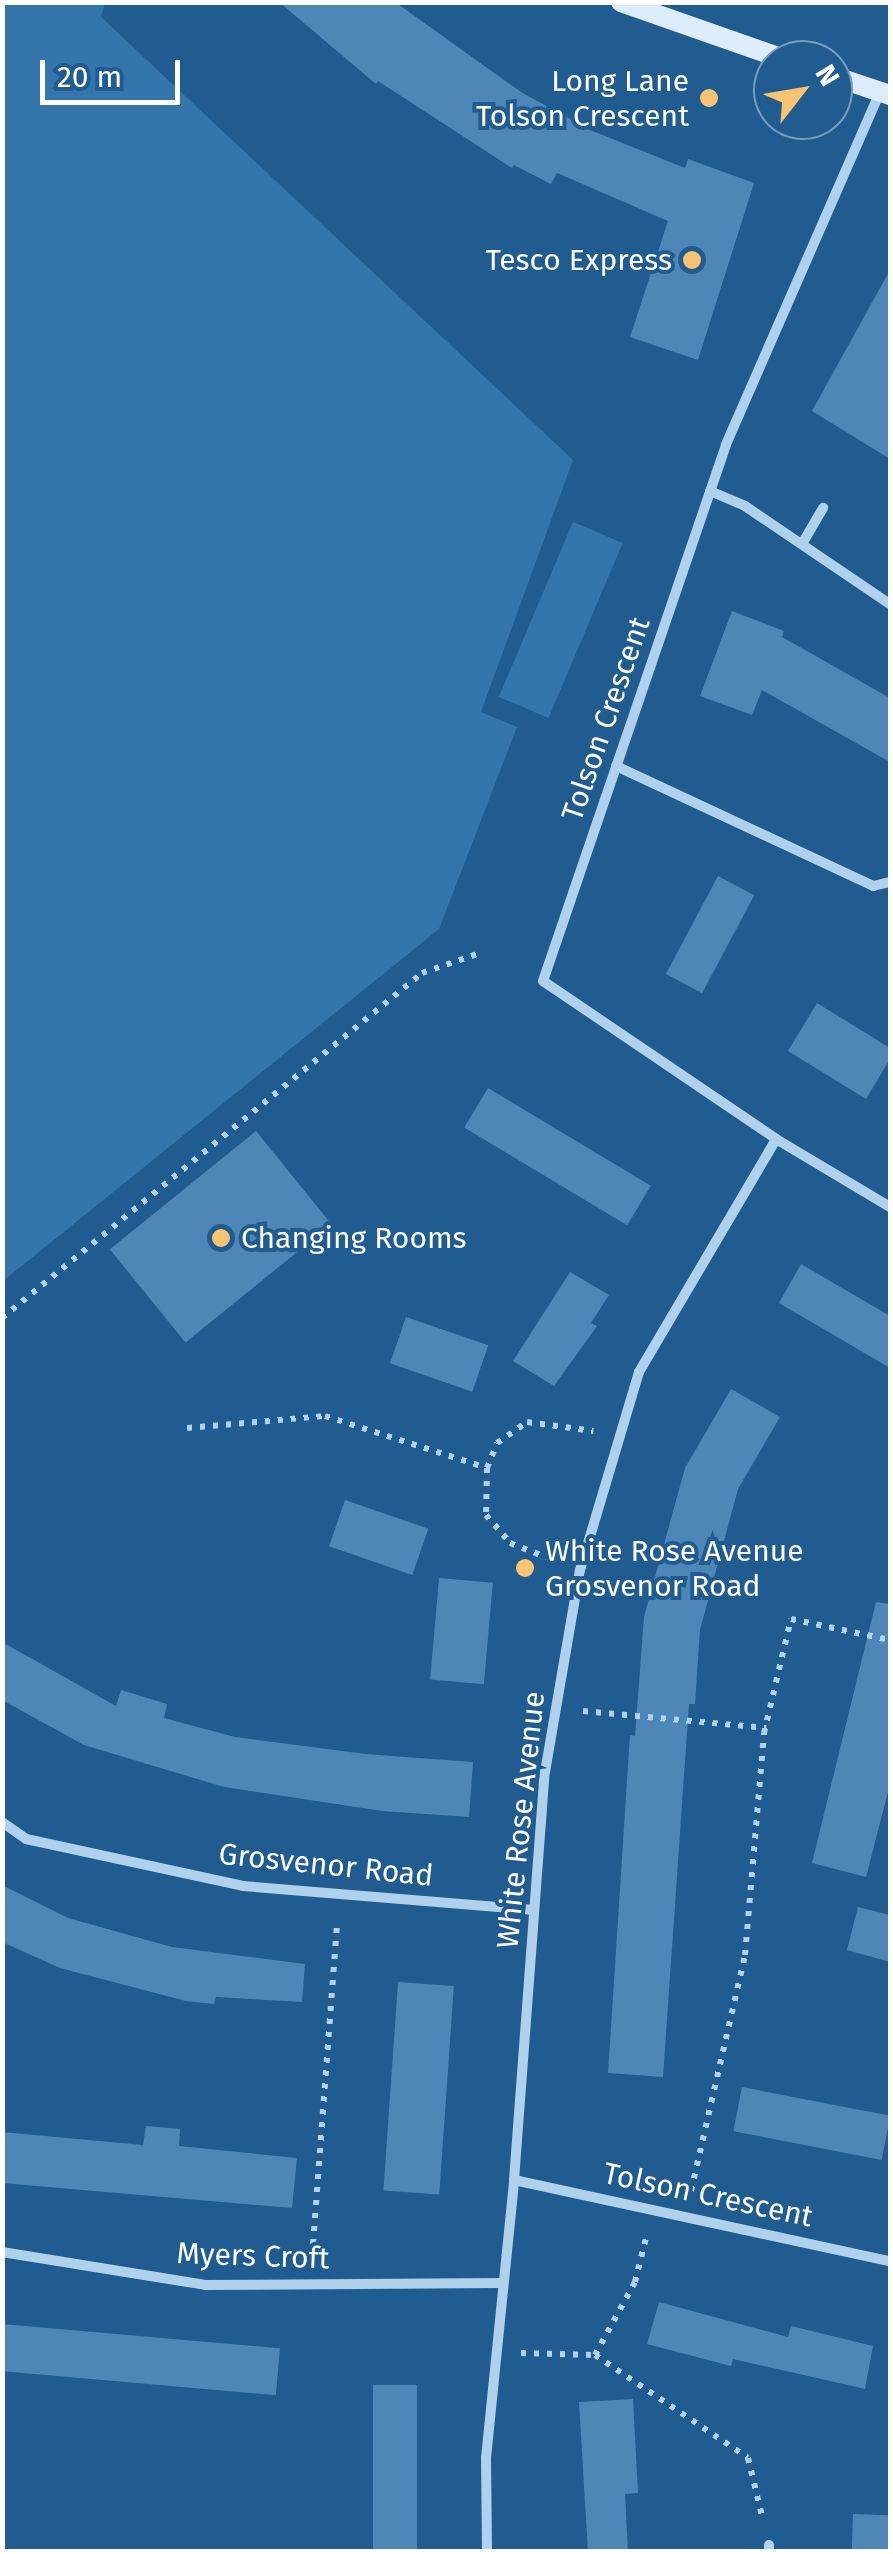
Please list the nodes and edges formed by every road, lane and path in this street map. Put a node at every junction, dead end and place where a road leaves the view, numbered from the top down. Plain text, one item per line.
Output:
1 (621, 2) edge
2 (753, 48) edge
3 (853, 83) edge
4 (885, 94) edge
5 (710, 490) junction
6 (823, 508) dead end
7 (802, 544) junction
8 (890, 604) edge
9 (616, 766) junction
10 (890, 882) edge
11 (480, 953) dead end
12 (776, 1140) junction
13 (890, 1208) edge
14 (2, 1318) edge
15 (187, 1428) dead end
16 (619, 1438) junction
17 (487, 1468) junction
18 (581, 1565) junction
19 (890, 1640) edge
20 (556, 1709) junction
21 (766, 1728) junction
22 (2, 1822) edge
23 (339, 1894) junction
24 (534, 1910) junction
25 (514, 2180) junction
26 (654, 2207) junction
27 (686, 2214) junction
28 (2, 2252) edge
29 (890, 2261) edge
30 (503, 2283) junction
31 (310, 2284) junction
32 (496, 2352) junction
33 (595, 2355) junction
34 (769, 2548) edge
35 (487, 2552) edge

1 - 2 street
3 - 4 street
4 - 5 street, Tolson Crescent
5 - 7 street
5 - 9 street, Tolson Crescent
6 - 7 street
7 - 8 street
9 - 10 street
9 - 12 street, Tolson Crescent
11 - 14 path
12 - 13 street, Tolson Crescent
12 - 16 street, White Rose Avenue
15 - 17 path
16 - 17 path
16 - 18 street, White Rose Avenue
17 - 18 path
18 - 20 street, White Rose Avenue
19 - 21 path
20 - 21 path
20 - 24 street, White Rose Avenue
21 - 27 path
22 - 23 street, Grosvenor Road
23 - 24 street, Grosvenor Road
23 - 31 path
24 - 25 street, White Rose Avenue
25 - 26 street, Tolson Crescent
25 - 30 street, White Rose Avenue
26 - 27 street, Tolson Crescent
26 - 33 path
27 - 29 street, Tolson Crescent
28 - 31 street, Myers Croft
30 - 31 street, Myers Croft
30 - 32 street, White Rose Avenue
32 - 33 path
32 - 35 street, White Rose Avenue
33 - 34 path

